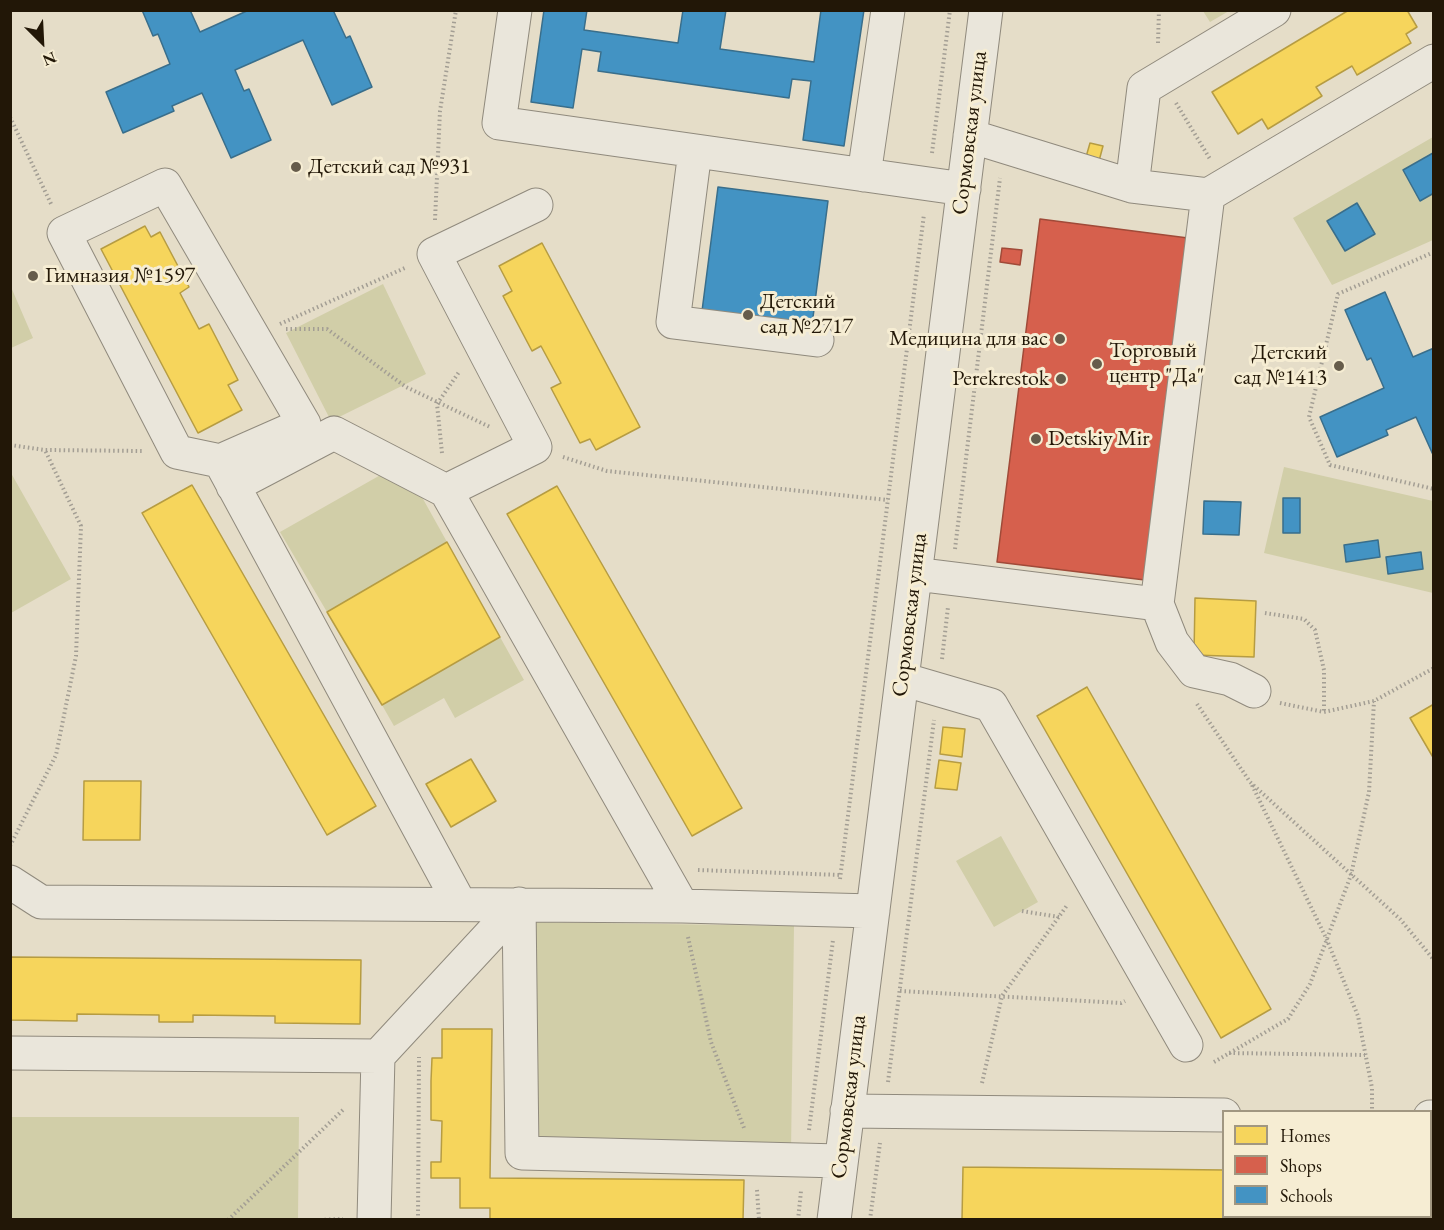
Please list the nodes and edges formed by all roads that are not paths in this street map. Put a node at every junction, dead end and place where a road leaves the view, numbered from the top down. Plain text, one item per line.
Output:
1 (515, 10) edge
2 (888, 10) edge
3 (986, 10) edge
4 (1274, 10) edge
5 (1434, 61) edge
6 (970, 136) junction
7 (694, 151) junction
8 (864, 175) junction
9 (1132, 186) junction
10 (963, 189) junction
11 (1217, 190) junction
12 (536, 206) dead end
13 (817, 340) dead end
14 (226, 474) junction
15 (446, 491) junction
16 (915, 574) junction
17 (1157, 604) junction
18 (902, 679) junction
19 (1254, 691) road end
20 (10, 882) edge
21 (460, 904) junction
22 (519, 904) junction
23 (681, 906) junction
24 (873, 911) junction
25 (1186, 1045) road end
26 (10, 1053) edge
27 (378, 1067) junction
28 (847, 1111) junction
29 (1222, 1115) edge
30 (840, 1161) junction
31 (374, 1220) edge
32 (834, 1220) edge

1 - 7 street
2 - 8 street
3 - 6 street, Сормовская улица
4 - 9 street
5 - 11 street
6 - 9 street
6 - 10 street, Сормовская улица
7 - 8 street
7 - 13 street
8 - 10 street
9 - 11 street
10 - 16 street, Сормовская улица
11 - 17 street
12 - 15 street
14 - 14 street
14 - 15 street
14 - 21 street
15 - 23 street
16 - 17 street
16 - 18 street, Сормовская улица
17 - 19 street
18 - 24 street, Сормовская улица
18 - 25 street
20 - 21 street
21 - 22 street
22 - 23 street
22 - 27 street
22 - 30 street
23 - 24 street
24 - 28 street, Сормовская улица
26 - 27 street
27 - 31 street
28 - 29 street
28 - 30 street, Сормовская улица
30 - 32 street, Сормовская улица

